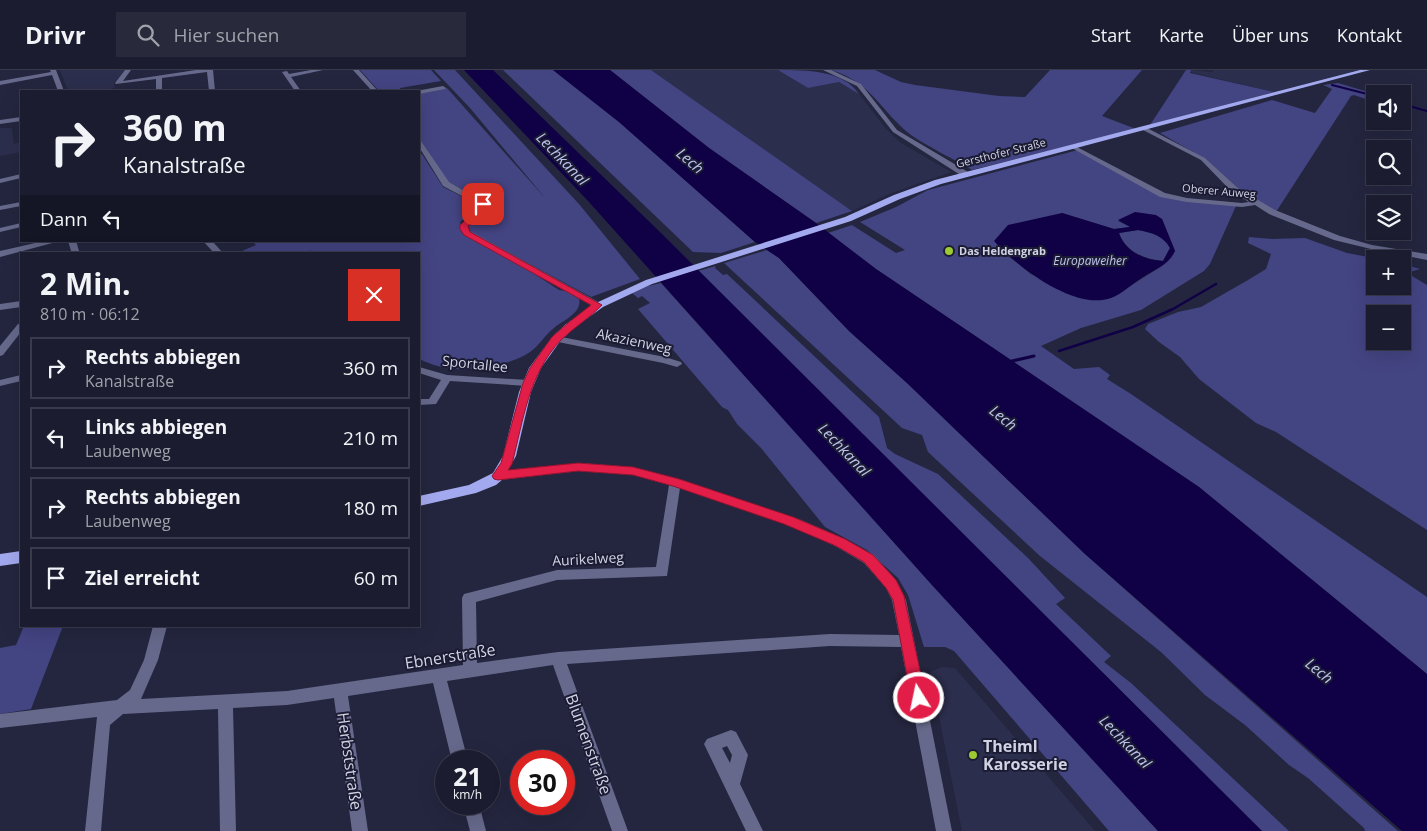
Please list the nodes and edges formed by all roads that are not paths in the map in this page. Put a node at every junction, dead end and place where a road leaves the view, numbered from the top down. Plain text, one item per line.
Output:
1 (128, 70) edge
2 (209, 70) edge
3 (283, 70) edge
4 (320, 70) edge
5 (356, 70) edge
6 (826, 70) edge
7 (1367, 70) edge
8 (54, 71) edge
9 (288, 76) junction
10 (159, 77) junction
11 (0, 83) edge
12 (118, 83) junction
13 (443, 88) dead end
14 (61, 90) edge
15 (119, 90) edge
16 (158, 90) edge
17 (212, 90) edge
18 (297, 90) edge
19 (375, 90) edge
20 (420, 92) edge
21 (20, 119) edge
22 (0, 122) edge
23 (1145, 129) junction
24 (420, 144) edge
25 (1073, 147) junction
26 (965, 174) junction
27 (20, 176) edge
28 (0, 181) edge
29 (1255, 203) junction
30 (20, 204) edge
31 (0, 208) edge
32 (20, 225) edge
33 (0, 230) edge
34 (52, 242) edge
35 (208, 242) edge
36 (218, 252) edge
37 (0, 254) edge
38 (1427, 257) edge
39 (20, 304) edge
40 (598, 305) junction
41 (0, 307) edge
42 (20, 327) edge
43 (556, 340) junction
44 (0, 353) edge
45 (677, 364) dead end
46 (420, 370) edge
47 (20, 378) edge
48 (447, 378) junction
49 (0, 383) edge
50 (528, 383) junction
51 (420, 402) edge
52 (498, 476) junction
53 (675, 482) junction
54 (420, 500) edge
55 (20, 557) edge
56 (0, 560) edge
57 (160, 627) edge
58 (907, 642) junction
59 (558, 658) junction
60 (470, 670) junction
61 (438, 675) junction
62 (340, 691) junction
63 (224, 703) junction
64 (122, 707) junction
65 (0, 721) edge
66 (457, 750) edge
67 (732, 784) dead end
68 (474, 815) edge
69 (93, 831) edge
70 (228, 831) edge
71 (360, 831) edge
72 (478, 831) edge
73 (620, 831) edge
74 (755, 831) edge
75 (944, 831) edge

1 - 12 street
2 - 10 street
2 - 17 street
3 - 9 street
4 - 9 street
5 - 19 street
6 - 26 street
7 - 23 main road, Gersthofer Straße
8 - 11 street
8 - 14 street
9 - 18 street
10 - 12 street
10 - 16 street
12 - 15 street
13 - 20 street
21 - 22 street
23 - 25 main road, Gersthofer Straße
23 - 29 street
24 - 40 street
25 - 26 main road, Gersthofer Straße
25 - 29 street, Oberer Auweg
26 - 40 main road, Gersthofer Straße
27 - 28 street
29 - 38 street, Oberer Auweg
30 - 31 street
32 - 33 street
34 - 37 street
35 - 36 street
39 - 41 street
40 - 43 main road, Gersthofer Straße
42 - 44 street
43 - 45 street, Akazienweg
43 - 50 main road, Gersthofer Straße
46 - 48 street, Sportallee
47 - 49 street
48 - 50 street, Sportallee
48 - 51 street
50 - 52 main road, Gersthofer Straße
52 - 53 street
52 - 54 main road
53 - 58 street
53 - 60 street, Aurikelweg
55 - 56 main road
57 - 64 street
58 - 59 street, Ebnerstraße
58 - 75 street
59 - 60 street, Ebnerstraße
59 - 73 street, Blumenstraße
60 - 61 street, Ebnerstraße
61 - 62 street, Ebnerstraße
61 - 66 street
62 - 63 street, Ebnerstraße
62 - 71 street, Herbststraße
63 - 64 street, Ebnerstraße
63 - 70 street
64 - 65 street, Ebnerstraße
64 - 69 street
67 - 74 street
68 - 72 street

